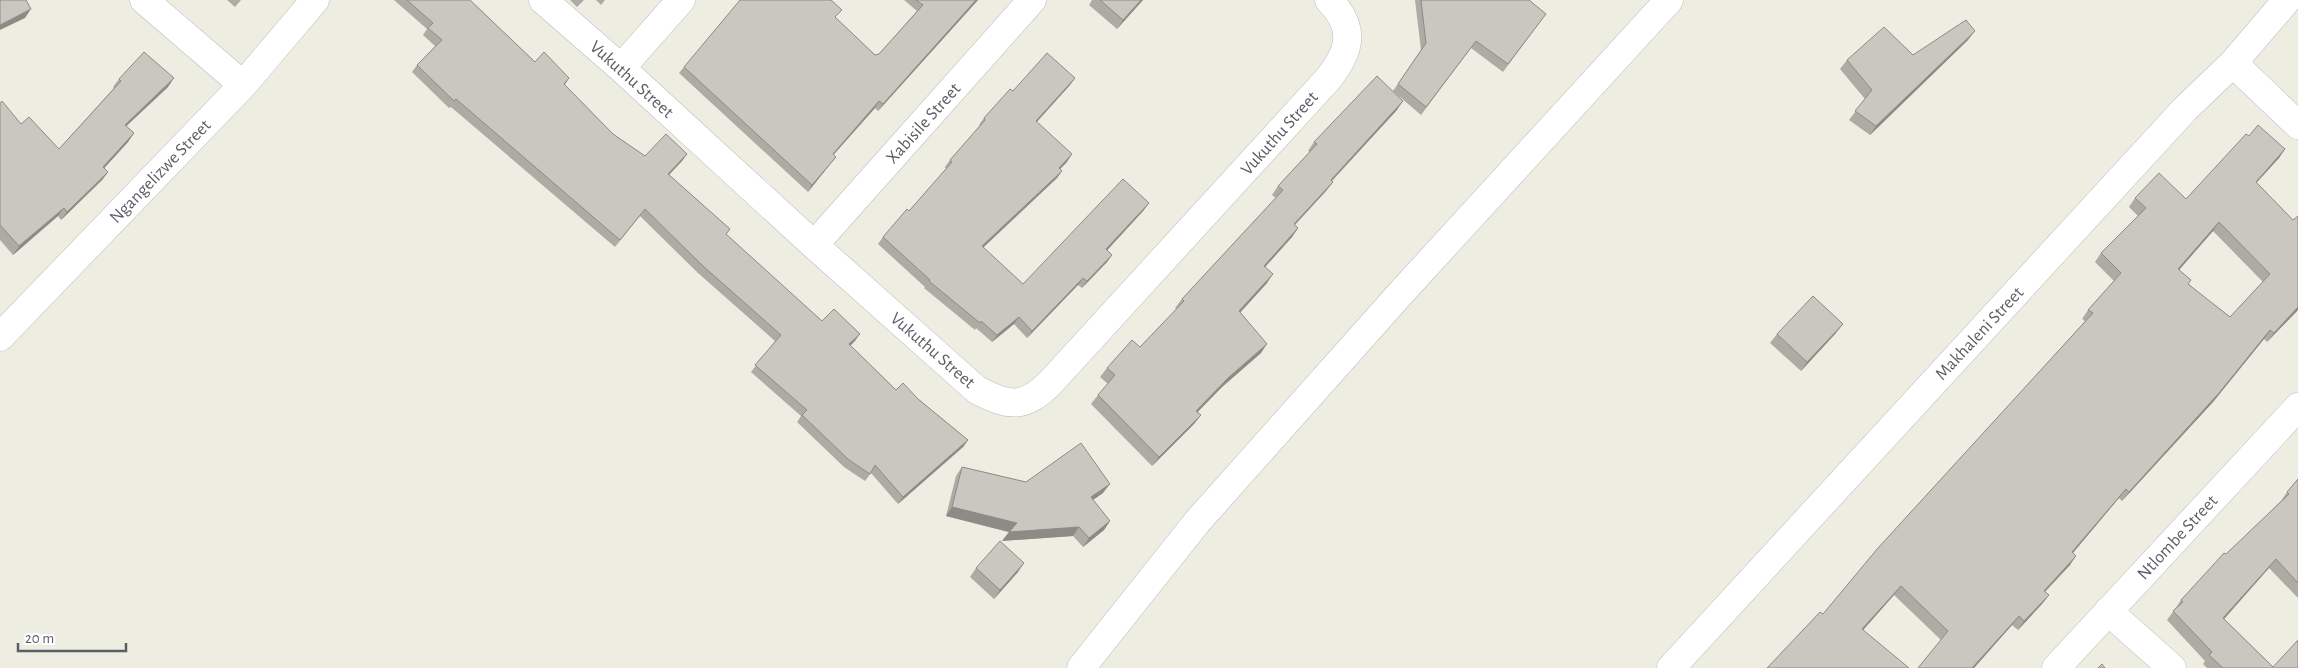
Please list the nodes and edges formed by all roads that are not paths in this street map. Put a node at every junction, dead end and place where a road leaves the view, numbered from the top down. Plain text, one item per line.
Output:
1 (144, 0) edge
2 (315, 0) edge
3 (543, 0) edge
4 (681, 0) edge
5 (1032, 0) edge
6 (1329, 0) edge
7 (1669, 0) edge
8 (2287, 0) edge
9 (2233, 63) junction
10 (621, 68) junction
11 (243, 85) junction
12 (2298, 125) edge
13 (814, 245) junction
14 (0, 337) edge
15 (2298, 407) edge
16 (2108, 611) junction
17 (1093, 664) edge
18 (1671, 668) edge
19 (2056, 668) edge
20 (2172, 668) edge

1 - 11 street
2 - 11 street, Ngangelizwe Street
3 - 10 street, Vukuthu Street
4 - 10 street
5 - 13 street, Xabisile Street
6 - 13 street, Vukuthu Street
7 - 17 street
8 - 9 street, Makhaleni Street
9 - 12 street
9 - 18 street, Makhaleni Street
10 - 13 street, Vukuthu Street
11 - 14 street, Ngangelizwe Street
15 - 16 street, Ntlombe Street
16 - 19 street, Ntlombe Street
16 - 20 street

